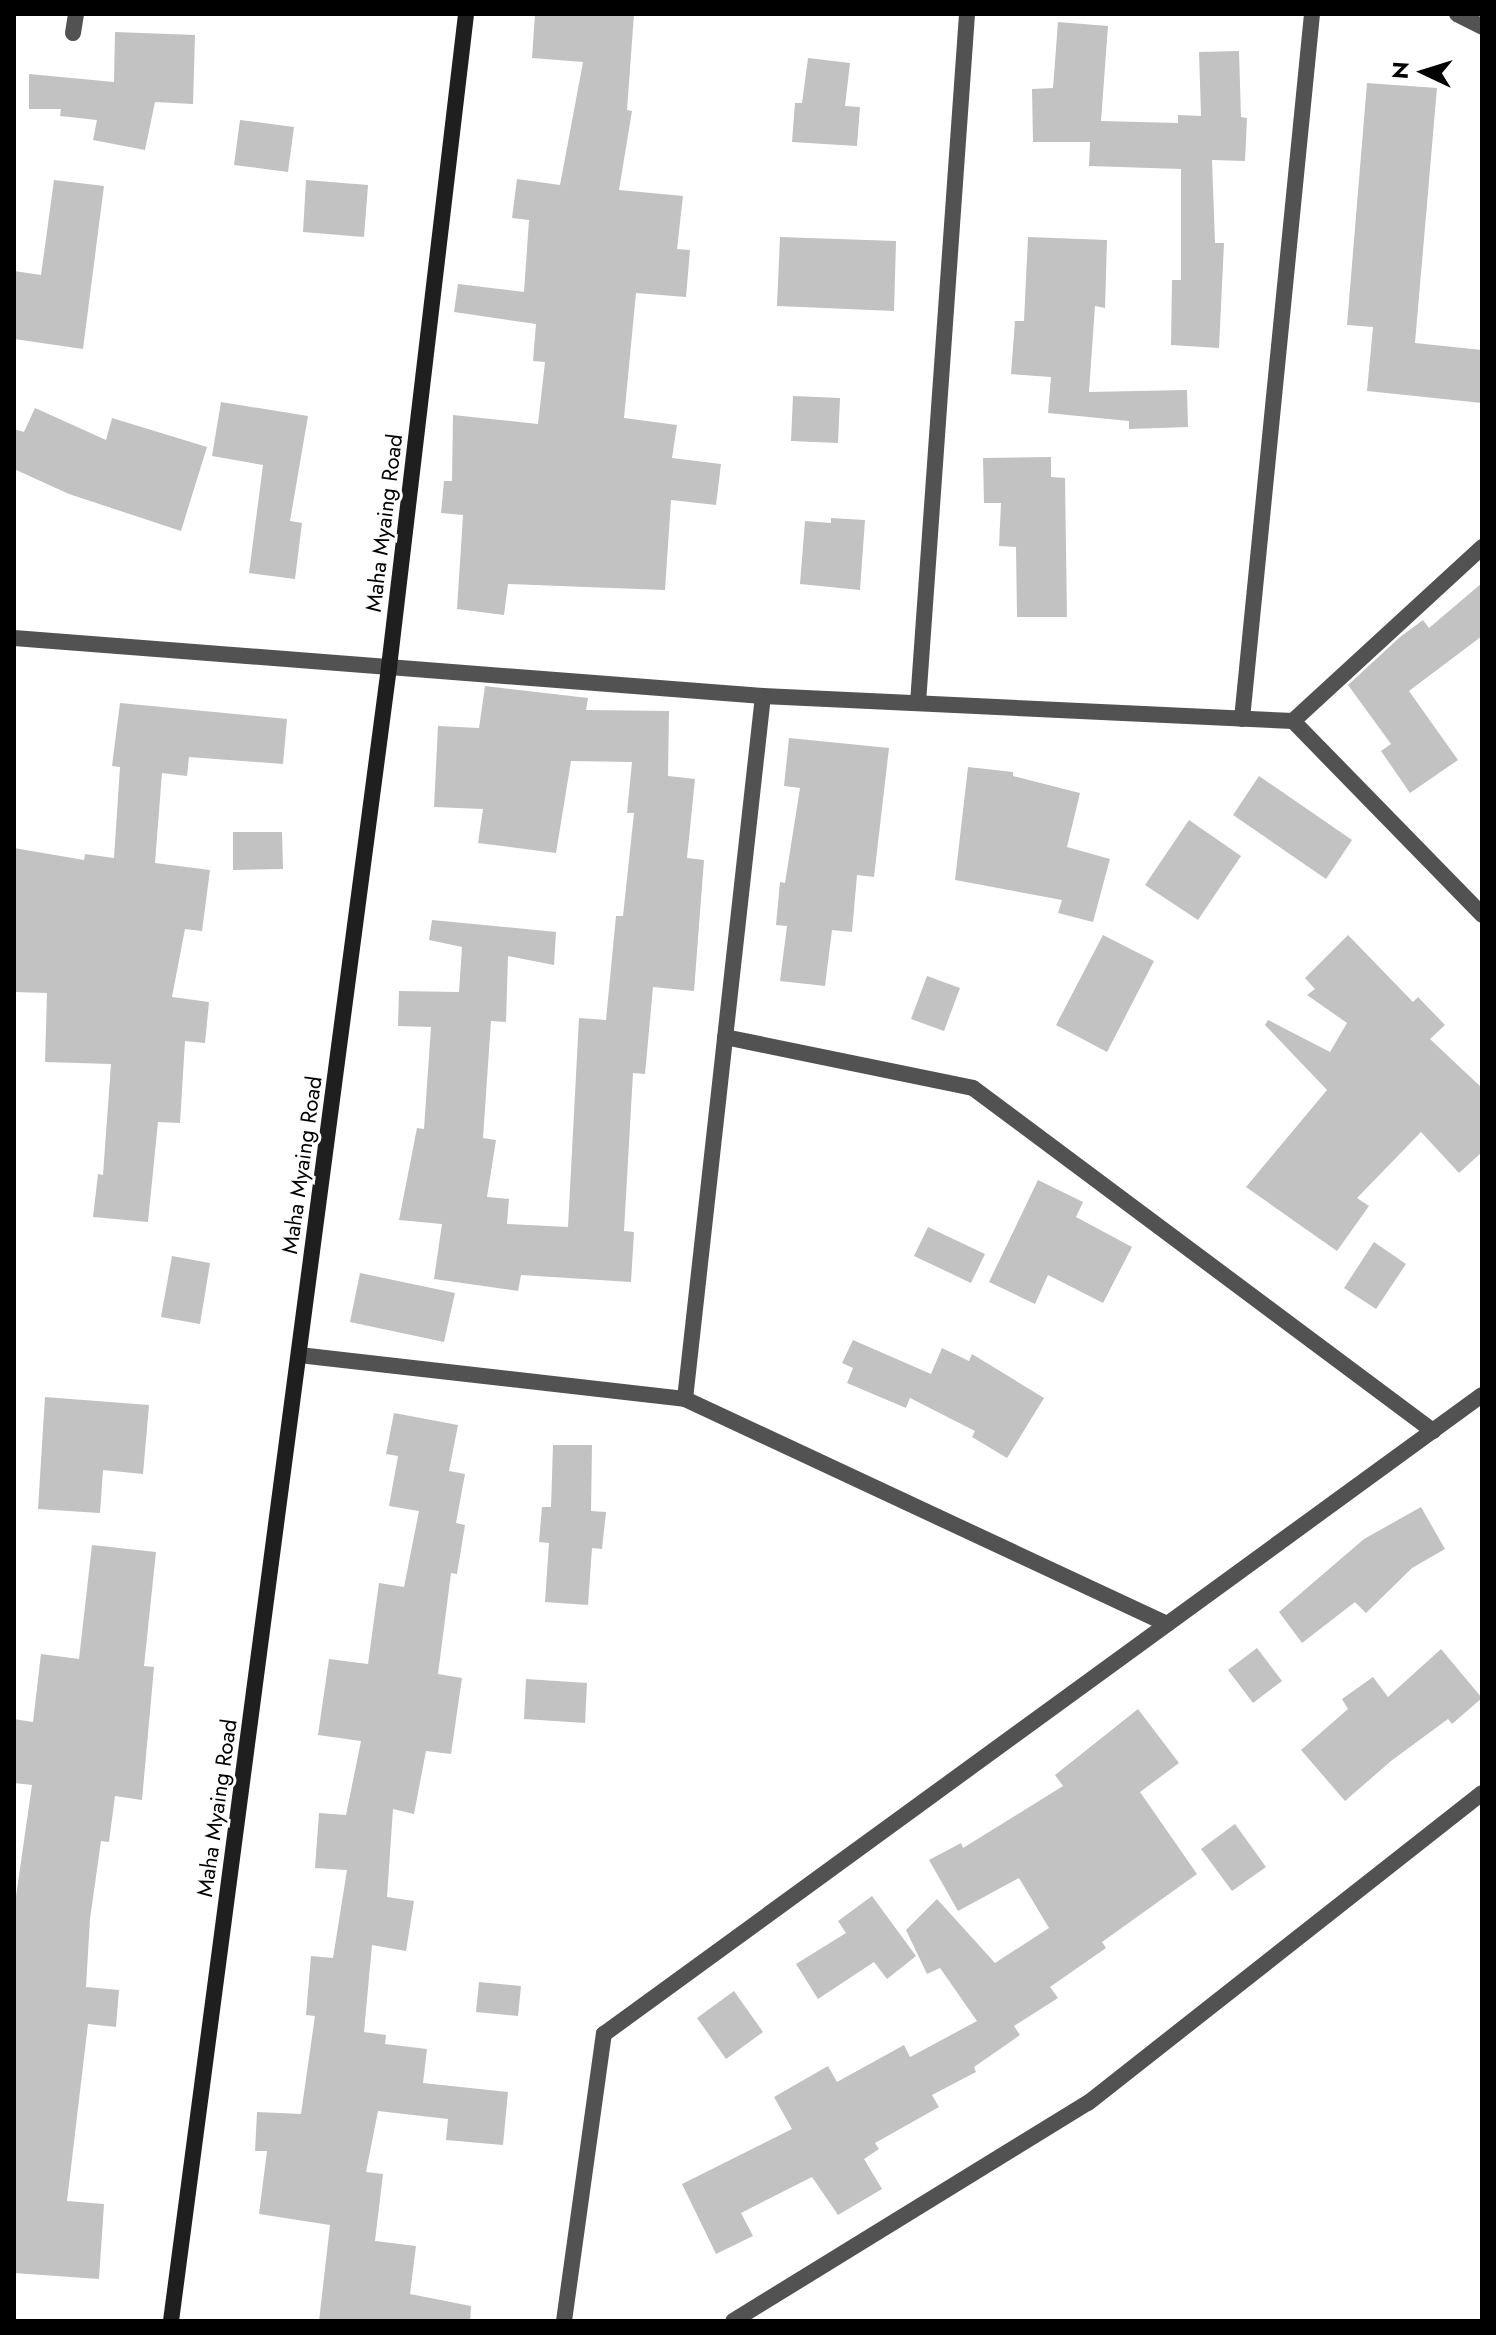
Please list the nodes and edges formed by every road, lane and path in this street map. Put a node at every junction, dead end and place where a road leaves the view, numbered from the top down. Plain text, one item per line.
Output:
1 (76, 14) edge
2 (466, 14) edge
3 (967, 14) edge
4 (1312, 14) edge
5 (1457, 14) edge
6 (1482, 27) edge
7 (73, 33) dead end
8 (1482, 547) edge
9 (14, 638) edge
10 (389, 667) junction
11 (763, 696) junction
12 (918, 703) junction
13 (1242, 719) junction
14 (1293, 721) junction
15 (1479, 905) edge
16 (725, 1037) junction
17 (299, 1355) junction
18 (1482, 1395) edge
19 (685, 1399) junction
20 (1433, 1431) junction
21 (1167, 1624) junction
22 (1482, 1793) edge
23 (756, 2314) edge
24 (171, 2321) edge
25 (564, 2321) edge
26 (733, 2321) edge

1 - 7 street
2 - 10 street, Maha Myaing Road
3 - 12 street
4 - 13 street
5 - 6 street
8 - 14 street
9 - 10 street
10 - 11 street
10 - 17 street, Maha Myaing Road
11 - 12 street
11 - 16 street
12 - 13 street
13 - 14 street
14 - 15 street
16 - 19 street
16 - 20 street
17 - 19 street
17 - 24 street, Maha Myaing Road
18 - 20 street
19 - 21 street
20 - 21 street
21 - 25 street
22 - 23 street
23 - 26 street

